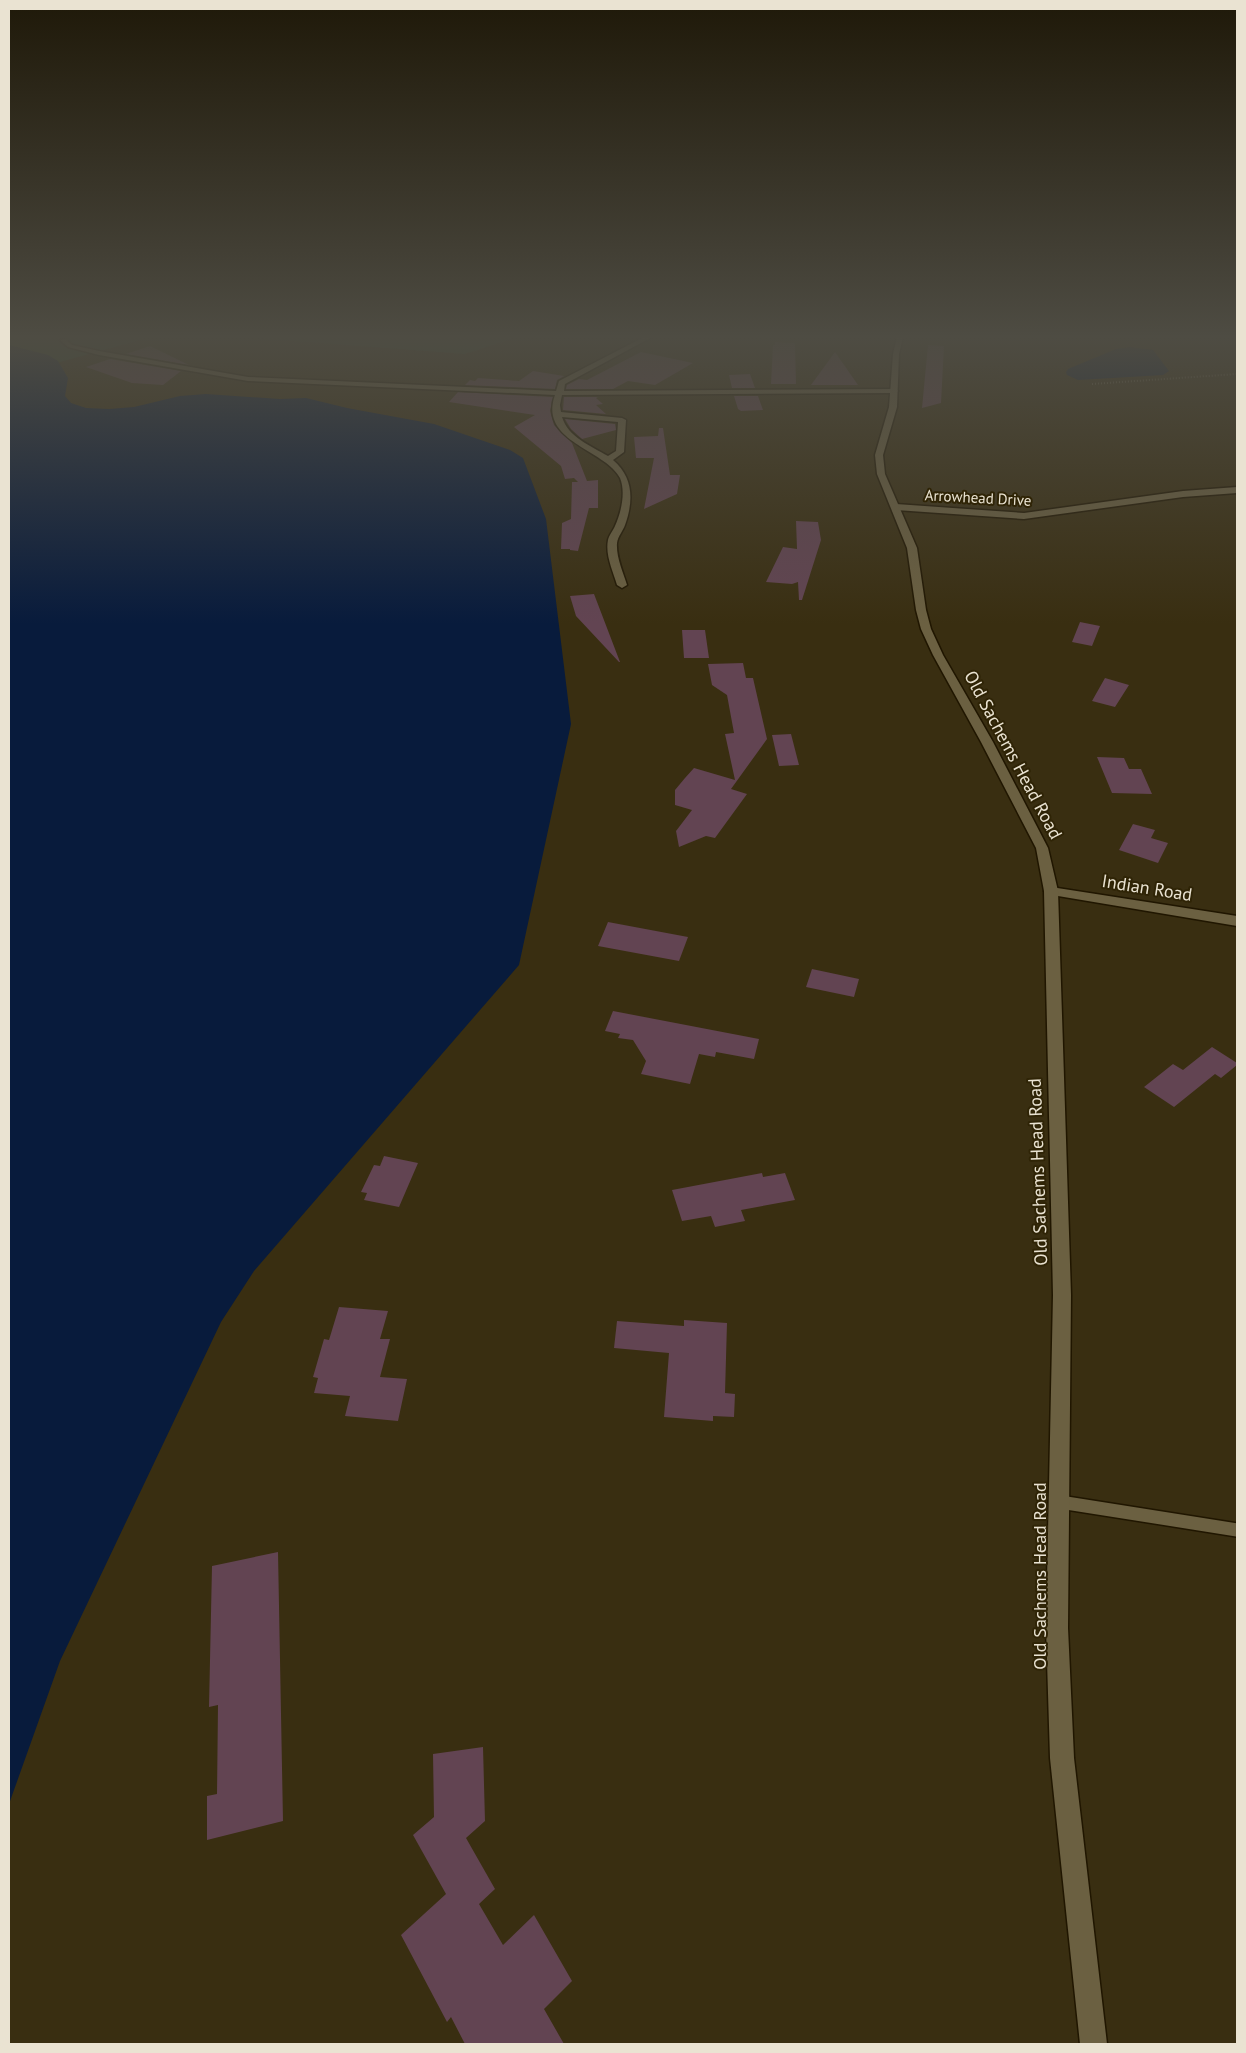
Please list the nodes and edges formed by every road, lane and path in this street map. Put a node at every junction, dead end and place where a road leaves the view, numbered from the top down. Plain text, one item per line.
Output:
1 (567, 433) edge
2 (621, 433) edge
3 (885, 433) edge
4 (606, 460) junction
5 (1237, 490) edge
6 (896, 507) junction
7 (622, 585) dead end
8 (1051, 891) junction
9 (1237, 921) edge
10 (1060, 1502) junction
11 (1237, 1530) edge
12 (1094, 2044) edge

1 - 4 street
2 - 4 street
3 - 6 street, Old Sachems Head Road
4 - 7 street
5 - 6 street, Arrowhead Drive
6 - 8 street, Old Sachems Head Road
8 - 9 street, Indian Road
8 - 10 street, Old Sachems Head Road
10 - 11 lane
10 - 12 street, Old Sachems Head Road

